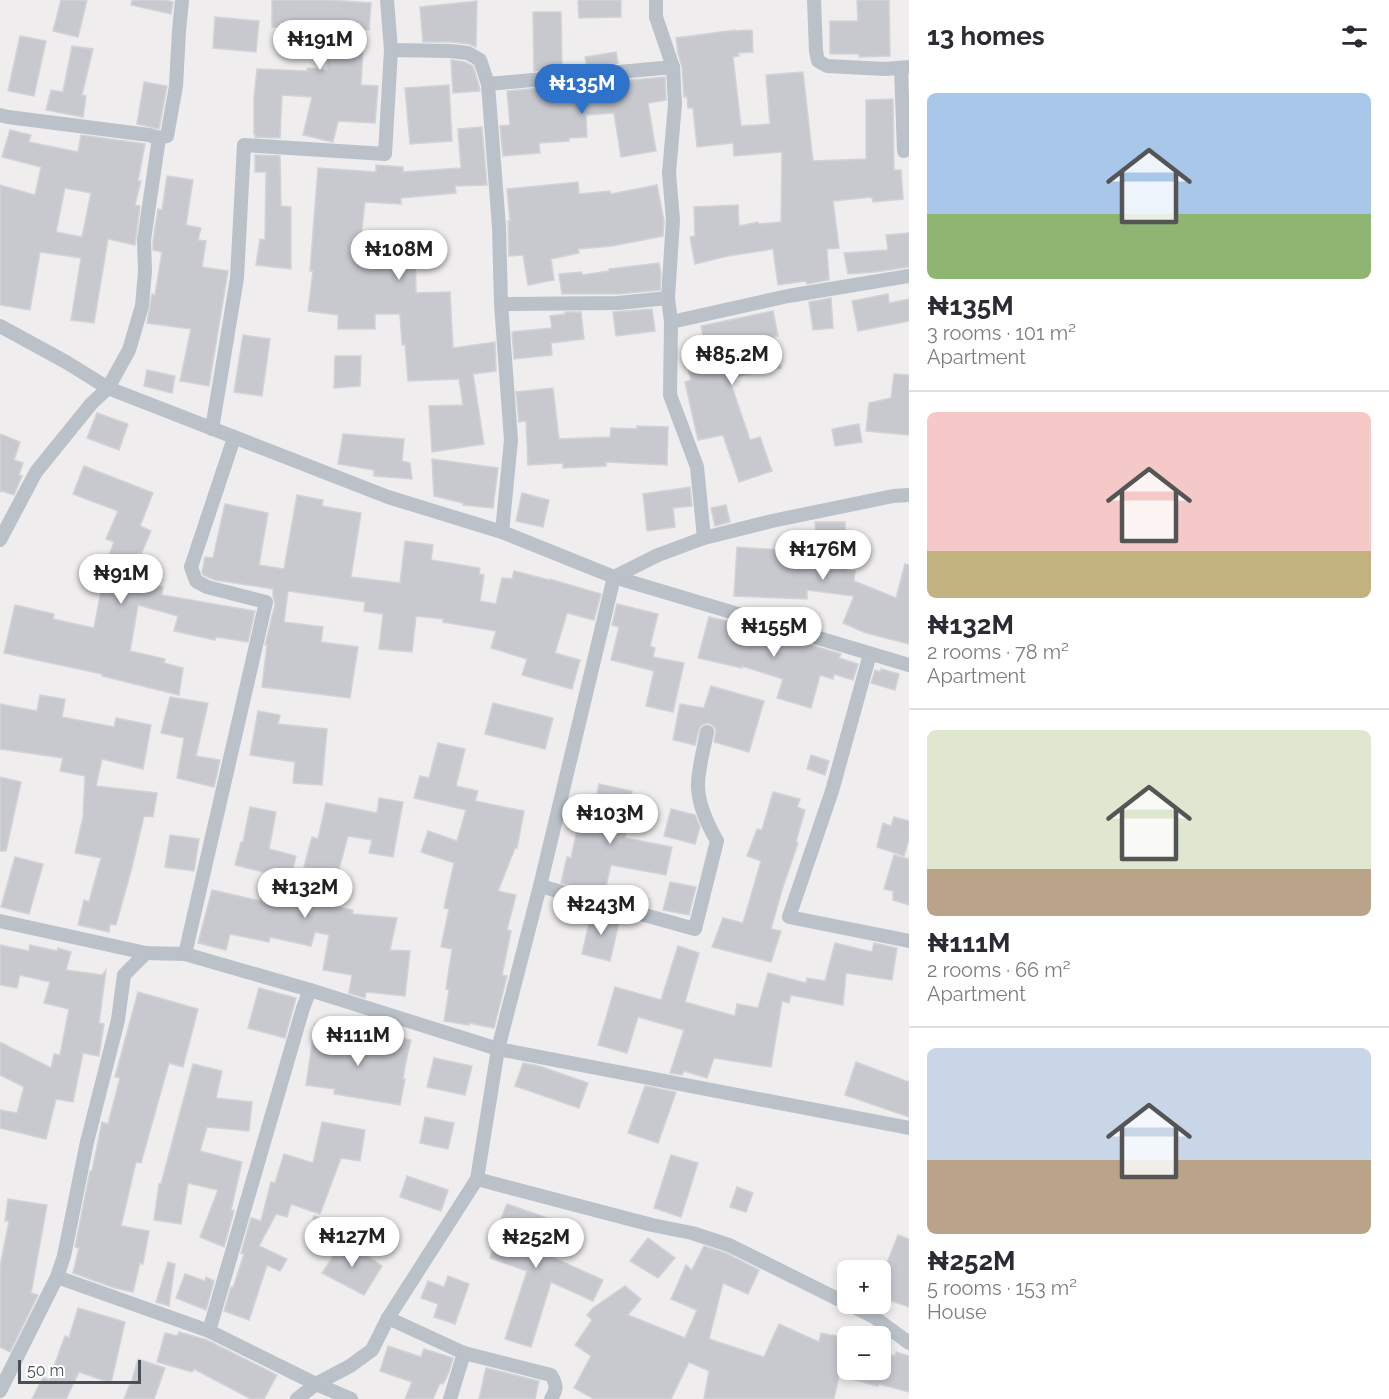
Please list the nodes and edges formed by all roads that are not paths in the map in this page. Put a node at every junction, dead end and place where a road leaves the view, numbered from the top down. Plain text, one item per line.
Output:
1 (182, 0) edge
2 (387, 0) edge
3 (656, 0) edge
4 (814, 0) edge
5 (391, 50) junction
6 (673, 67) junction
7 (905, 67) edge
8 (488, 84) junction
9 (0, 115) edge
10 (159, 138) junction
11 (904, 151) dead end
12 (909, 276) edge
13 (668, 298) junction
14 (501, 304) junction
15 (671, 322) junction
16 (0, 326) edge
17 (108, 388) junction
18 (212, 429) junction
19 (234, 438) junction
20 (909, 495) edge
21 (502, 532) junction
22 (704, 538) junction
23 (0, 540) edge
24 (614, 578) junction
25 (870, 654) junction
26 (909, 665) edge
27 (707, 732) dead end
28 (540, 886) junction
29 (0, 921) edge
30 (909, 941) edge
31 (146, 954) junction
32 (185, 954) junction
33 (310, 990) junction
34 (498, 1048) junction
35 (909, 1128) edge
36 (477, 1179) junction
37 (57, 1276) junction
38 (388, 1318) junction
39 (209, 1332) junction
40 (909, 1343) edge
41 (464, 1353) junction
42 (2, 1384) edge
43 (316, 1384) junction
44 (297, 1399) edge
45 (351, 1399) edge
46 (450, 1399) edge
47 (551, 1399) edge

1 - 10 street
2 - 5 street
3 - 6 street
4 - 7 street
5 - 8 street
5 - 18 street
6 - 8 street
6 - 13 street
7 - 11 street
8 - 14 street
9 - 10 street
10 - 17 street
12 - 15 street
13 - 14 street
13 - 15 street
14 - 21 street
15 - 22 street
16 - 17 street
17 - 18 street
17 - 23 street
18 - 19 street
19 - 21 street
19 - 32 street
20 - 22 street
21 - 24 street
22 - 24 street
24 - 25 street
24 - 28 street
25 - 26 street
25 - 30 street
27 - 28 street
28 - 34 street
29 - 31 street
31 - 32 street
31 - 37 street
32 - 33 street
33 - 34 street
33 - 39 street
34 - 35 street
34 - 36 street
36 - 38 street
36 - 40 street
37 - 39 street
37 - 42 street
38 - 41 street
38 - 43 street
39 - 43 street
41 - 46 street
41 - 47 street
43 - 44 street
43 - 45 street

